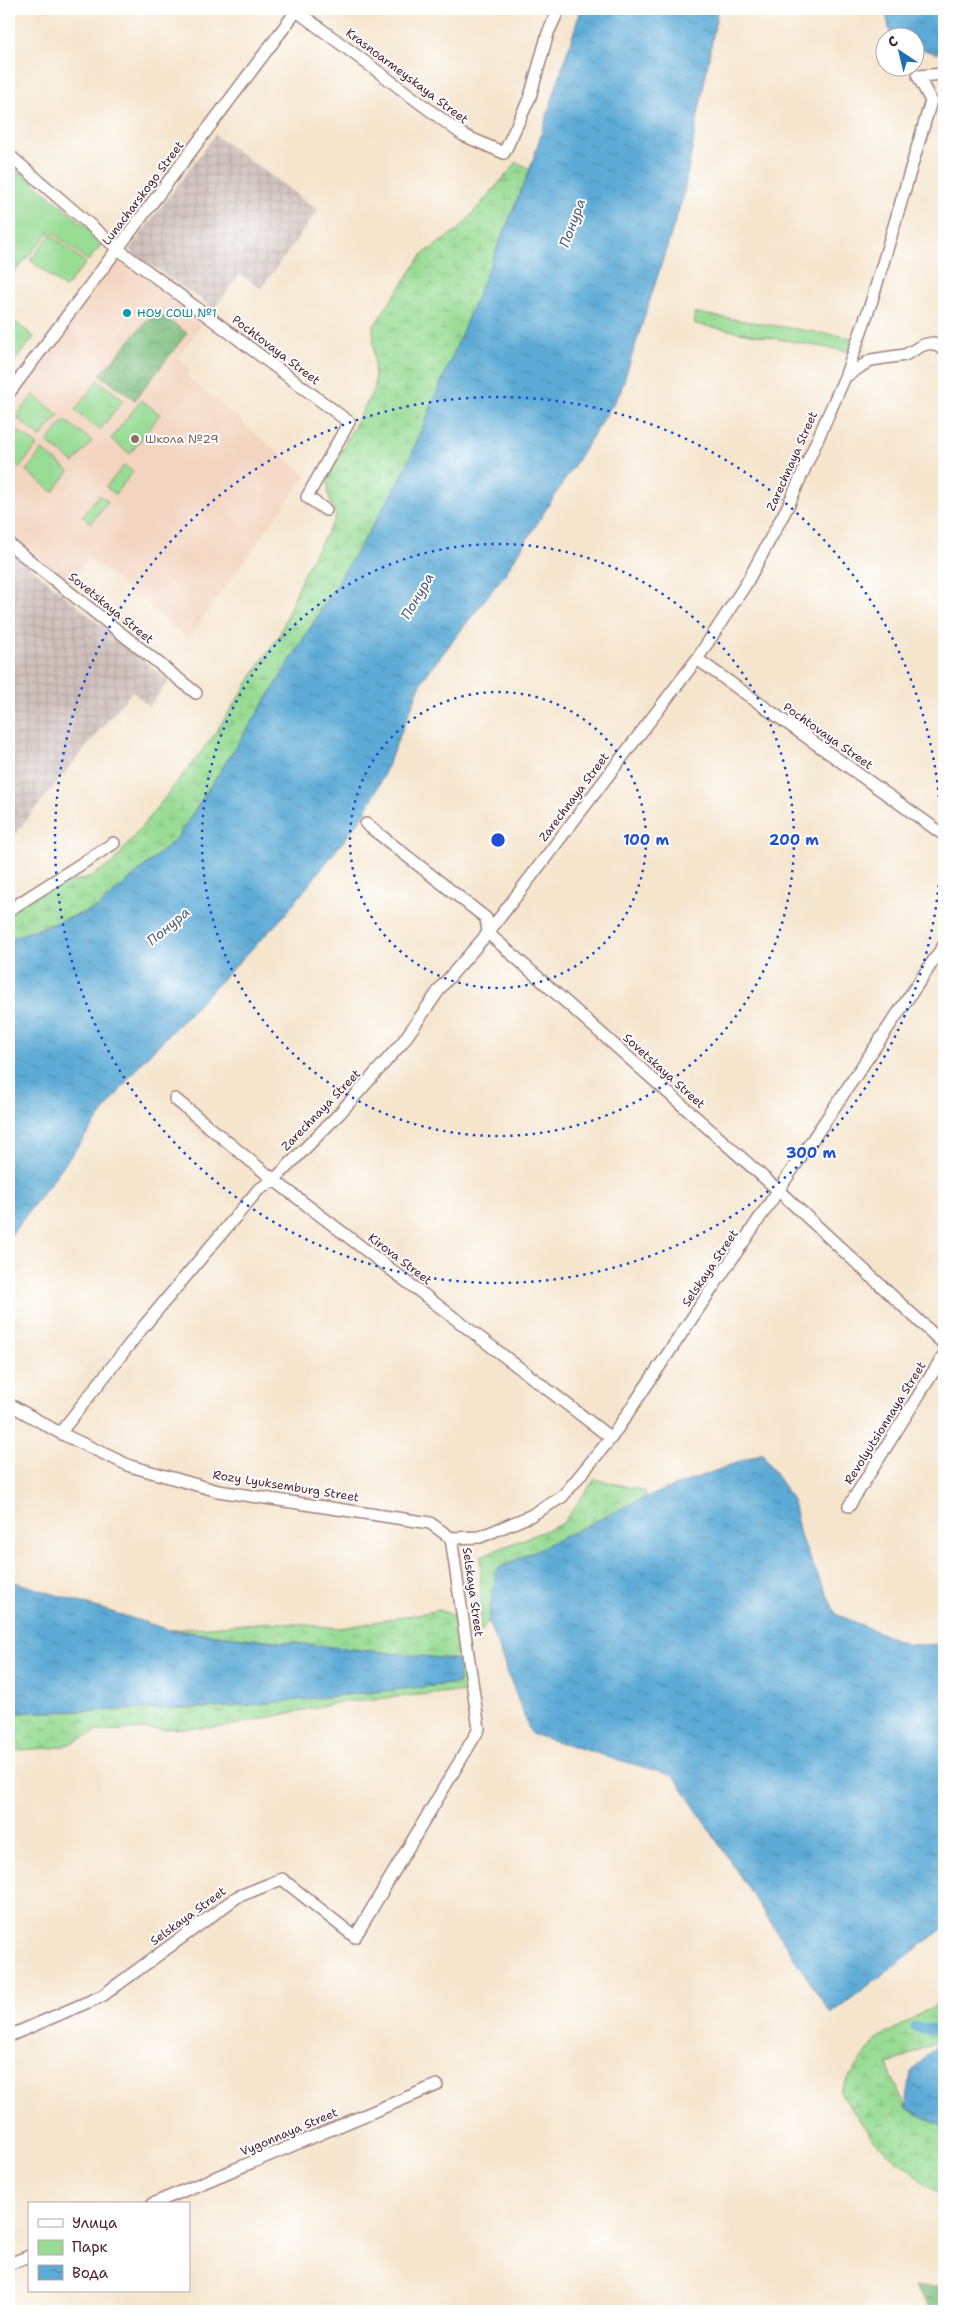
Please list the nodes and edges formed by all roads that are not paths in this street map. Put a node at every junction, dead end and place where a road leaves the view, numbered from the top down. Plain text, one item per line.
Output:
1 (296, 9) edge
2 (559, 9) edge
3 (944, 74) edge
4 (9, 155) edge
5 (118, 249) junction
6 (944, 350) edge
7 (845, 377) junction
8 (9, 393) edge
9 (326, 510) dead end
10 (9, 544) edge
11 (697, 659) junction
12 (196, 693) dead end
13 (366, 824) dead end
14 (944, 835) edge
15 (114, 843) dead end
16 (9, 910) edge
17 (488, 933) junction
18 (944, 945) edge
19 (175, 1099) dead end
20 (274, 1180) junction
21 (779, 1191) junction
22 (944, 1344) edge
23 (944, 1355) edge
24 (9, 1404) edge
25 (60, 1433) junction
26 (611, 1438) junction
27 (849, 1506) dead end
28 (451, 1538) junction
29 (9, 2036) edge
30 (437, 2085) dead end
31 (157, 2202) edge
32 (28, 2256) edge
33 (9, 2264) edge

1 - 2 street, Krasnoarmeyskaya Street
1 - 5 street, Lunacharskogo Street
3 - 7 street, Zarechnaya Street
4 - 5 street, Pochtovaya Street
5 - 8 street, Lunacharskogo Street
5 - 9 street, Pochtovaya Street
6 - 7 street
7 - 11 street, Zarechnaya Street
10 - 12 street, Sovetskaya Street
11 - 14 street, Pochtovaya Street
11 - 17 street, Zarechnaya Street
13 - 17 street, Sovetskaya Street
15 - 16 street
17 - 20 street, Zarechnaya Street
17 - 21 street, Sovetskaya Street
18 - 21 street, Selskaya Street
19 - 20 street, Kirova Street
20 - 25 street, Zarechnaya Street
20 - 26 street, Kirova Street
21 - 22 street, Sovetskaya Street
21 - 26 street, Selskaya Street
23 - 27 street, Revolyutsionnaya Street
24 - 25 street, Rozy Lyuksemburg Street
25 - 28 street, Rozy Lyuksemburg Street
26 - 28 street, Selskaya Street
28 - 29 street, Selskaya Street
30 - 31 street, Vygonnaya Street
32 - 33 street

